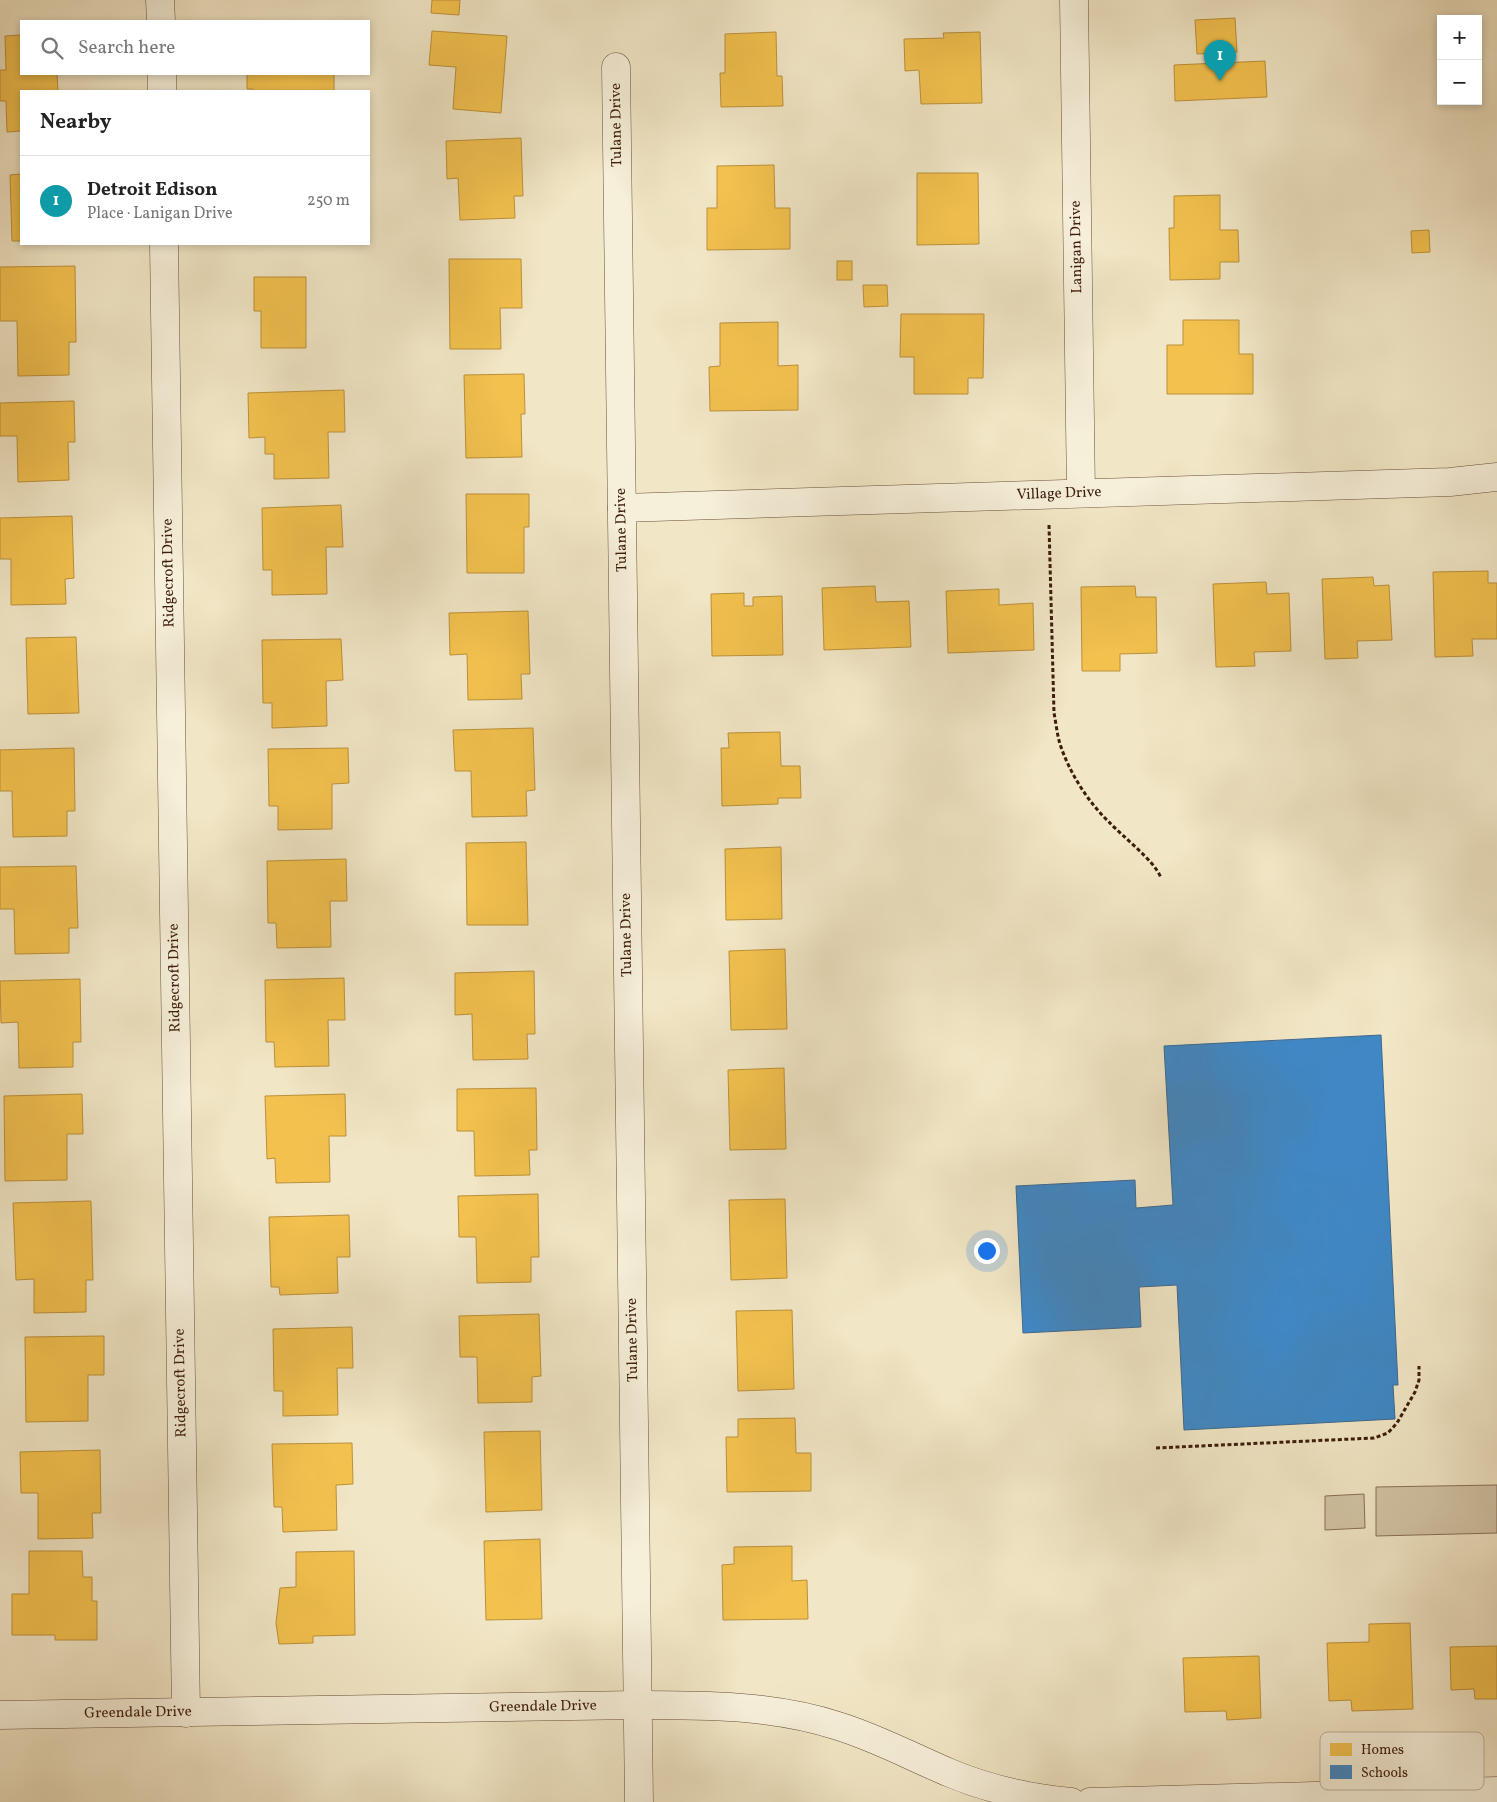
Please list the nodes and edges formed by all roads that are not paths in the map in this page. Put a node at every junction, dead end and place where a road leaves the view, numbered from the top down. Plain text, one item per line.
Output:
1 (160, 0) edge
2 (1074, 0) edge
3 (161, 20) edge
4 (616, 67) dead end
5 (162, 75) edge
6 (162, 90) edge
7 (164, 245) edge
8 (1497, 478) edge
9 (1081, 493) junction
10 (622, 508) junction
11 (638, 1705) junction
12 (186, 1713) junction
13 (0, 1715) edge
14 (1497, 1790) edge
15 (639, 1802) edge
16 (1072, 1802) edge
17 (1090, 1802) edge

1 - 3 street
2 - 9 street, Lanigan Drive
4 - 10 street, Tulane Drive
5 - 6 street
7 - 12 street, Ridgecroft Drive
8 - 9 street, Village Drive
9 - 10 street, Village Drive
10 - 11 street, Tulane Drive
11 - 12 street, Greendale Drive
11 - 15 street, Tulane Drive
11 - 16 street, Greendale Drive
12 - 13 street, Greendale Drive
14 - 17 street

